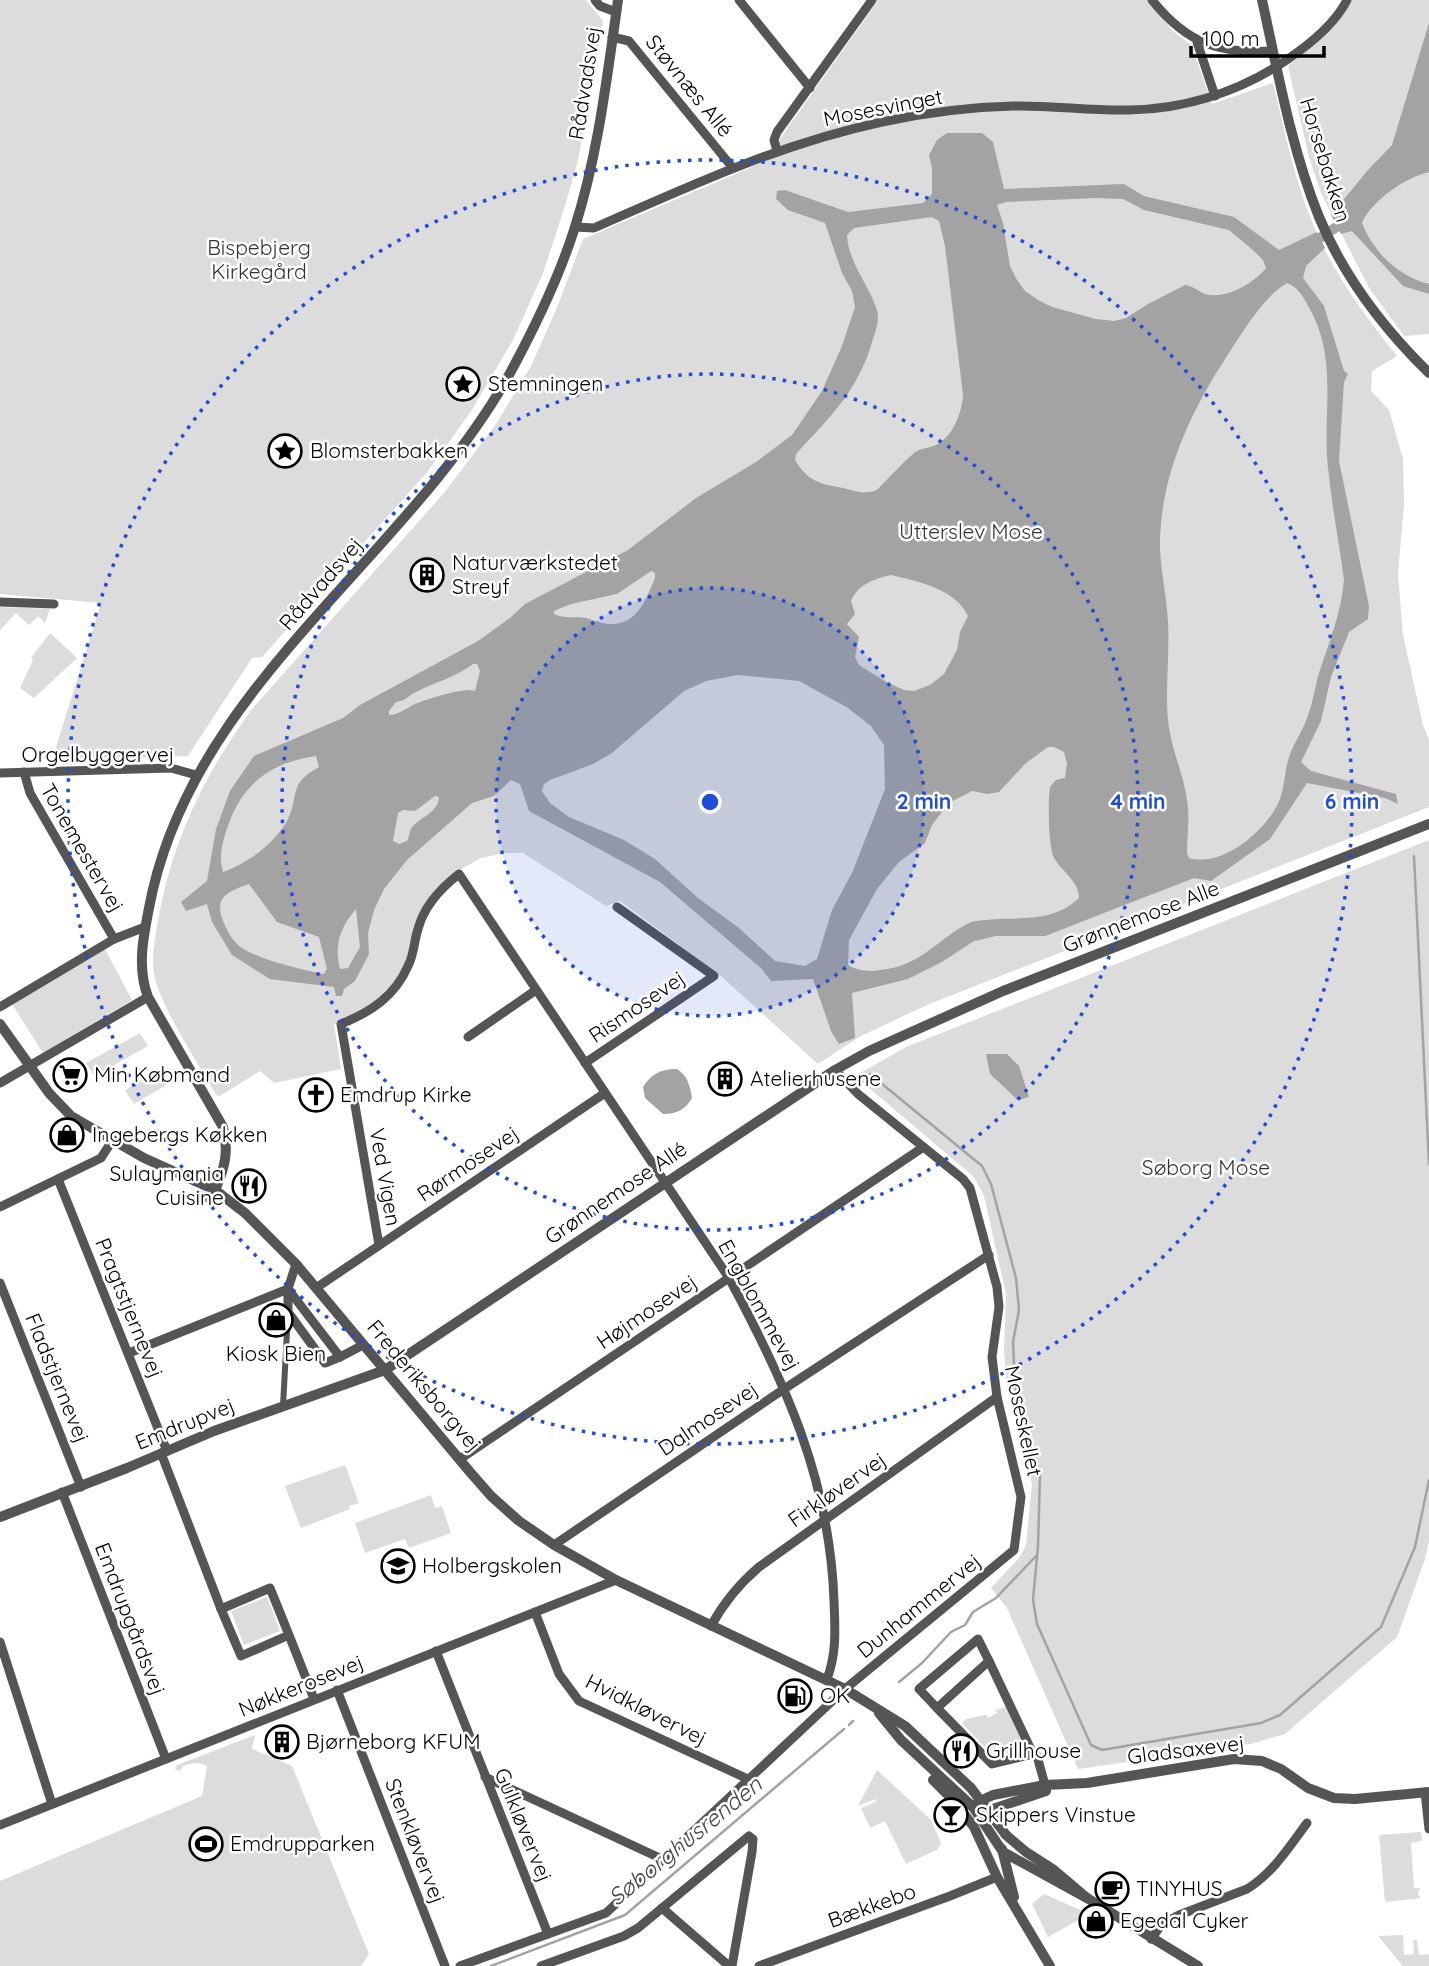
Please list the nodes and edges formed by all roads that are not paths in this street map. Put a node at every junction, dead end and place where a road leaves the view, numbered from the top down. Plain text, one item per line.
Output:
1 (595, 0) edge
2 (738, 0) edge
3 (872, 0) edge
4 (1152, 0) edge
5 (1262, 0) edge
6 (1347, 0) edge
7 (617, 6) edge
8 (612, 37) junction
9 (1197, 41) junction
10 (1273, 51) junction
11 (1277, 66) junction
12 (810, 88) junction
13 (1215, 96) junction
14 (777, 150) junction
15 (732, 167) junction
16 (575, 227) junction
17 (1429, 373) edge
18 (0, 602) edge
19 (54, 604) dead end
20 (24, 772) junction
21 (0, 773) edge
22 (196, 775) junction
23 (1429, 824) edge
24 (459, 874) joint
25 (617, 907) dead end
26 (145, 927) junction
27 (114, 939) junction
28 (536, 990) junction
29 (148, 998) junction
30 (0, 1007) edge
31 (0, 1024) edge
32 (468, 1037) dead end
33 (869, 1051) joint
34 (585, 1063) junction
35 (30, 1066) junction
36 (835, 1069) junction
37 (0, 1083) edge
38 (605, 1093) junction
39 (112, 1141) junction
40 (922, 1148) junction
41 (58, 1179) junction
42 (665, 1183) junction
43 (215, 1190) junction
44 (0, 1207) edge
45 (379, 1245) junction
46 (989, 1255) junction
47 (296, 1264) junction
48 (729, 1278) junction
49 (0, 1283) edge
50 (316, 1287) junction
51 (288, 1289) junction
52 (288, 1311) junction
53 (363, 1345) junction
54 (129, 1353) junction
55 (340, 1357) junction
56 (385, 1370) junction
57 (784, 1389) junction
58 (997, 1397) junction
59 (283, 1406) junction
60 (164, 1452) junction
61 (460, 1459) junction
62 (81, 1486) junction
63 (62, 1492) junction
64 (0, 1517) edge
65 (825, 1518) junction
66 (554, 1545) junction
67 (1014, 1550) joint
68 (616, 1580) junction
69 (221, 1609) junction
70 (535, 1612) junction
71 (710, 1626) junction
72 (289, 1635) junction
73 (0, 1642) edge
74 (436, 1651) junction
75 (989, 1661) junction
76 (827, 1679) junction
77 (845, 1689) junction
78 (337, 1690) junction
79 (314, 1699) junction
80 (872, 1707) junction
81 (937, 1708) junction
82 (909, 1748) junction
83 (1033, 1754) junction
84 (166, 1759) junction
85 (485, 1777) junction
86 (748, 1779) junction
87 (1045, 1785) junction
88 (1065, 1785) junction
89 (1427, 1792) edge
90 (52, 1804) junction
91 (979, 1808) junction
92 (1307, 1823) dead end
93 (0, 1825) edge
94 (991, 1826) junction
95 (1429, 1829) edge
96 (1003, 1852) junction
97 (662, 1859) junction
98 (992, 1862) junction
99 (997, 1877) junction
100 (1011, 1885) junction
101 (1087, 1898) junction
102 (662, 1908) junction
103 (1019, 1913) junction
104 (548, 1934) junction
105 (1151, 1939) junction
106 (445, 1966) edge
107 (460, 1966) edge
108 (541, 1966) edge
109 (730, 1966) edge
110 (759, 1966) edge
111 (1050, 1966) edge
112 (1198, 1966) edge

1 - 7 street
2 - 12 street
3 - 12 street
4 - 9 street
5 - 10 street, Horsebakken
6 - 11 street, Mosesvinget
7 - 8 street, Rådvadsvej
8 - 15 street, Støvnæs Allé
8 - 16 street, Rådvadsvej
9 - 10 street
9 - 13 street
10 - 11 street, Horsebakken
11 - 13 street, Mosesvinget
11 - 17 street, Horsebakken
12 - 14 street
13 - 14 street, Mosesvinget
14 - 15 street, Mosesvinget
15 - 16 street, Mosesvinget
16 - 22 street, Rådvadsvej
18 - 19 street
20 - 21 street, Orgelbyggervej
20 - 22 street, Orgelbyggervej
20 - 27 street, Tonemestervej
22 - 26 street, Rådvadsvej
23 - 33 street, Grønnemose Alle
24 - 28 street, Engblommevej
24 - 45 street, Ved Vigen
25 - 34 street, Rismosevej
26 - 27 street
26 - 29 street, Rådvadsvej
27 - 30 street
28 - 32 street
28 - 34 street, Engblommevej
29 - 35 street
29 - 43 street, Rådvadsvej
31 - 35 street, Frederiksborgvej
33 - 36 street, Grønnemose Allé
34 - 38 street, Engblommevej
35 - 37 street
35 - 39 street, Frederiksborgvej
36 - 40 street, Moseskellet
36 - 42 street, Grønnemose Allé
38 - 42 street, Engblommevej
38 - 45 street, Rørmosevej
39 - 41 street
39 - 43 street, Frederiksborgvej
40 - 46 street, Moseskellet
40 - 48 street, Højmosevej
41 - 44 street
41 - 54 street, Pragtstjernevej
42 - 48 street, Engblommevej
42 - 56 street, Grønnemose Allé
43 - 47 street, Frederiksborgvej
45 - 50 street, Rørmosevej
46 - 57 street, Dalmosevej
46 - 58 street, Moseskellet
47 - 50 street, Frederiksborgvej
47 - 51 street
48 - 57 street, Engblommevej
48 - 61 street, Højmosevej
49 - 62 street, Fladstjernevej
50 - 53 street, Frederiksborgvej
51 - 52 street
51 - 54 street
51 - 55 street
52 - 55 street
52 - 59 street
53 - 55 street
53 - 56 street, Frederiksborgvej
54 - 60 street, Pragtstjernevej
56 - 59 street, Emdrupvej
56 - 61 street, Frederiksborgvej
57 - 65 street, Engblommevej
57 - 66 street, Dalmosevej
58 - 65 street, Firkløvervej
58 - 67 street, Moseskellet
59 - 60 street, Emdrupvej
60 - 62 street, Emdrupvej
60 - 69 street, Pragtstjernevej
61 - 66 street, Frederiksborgvej
62 - 63 street, Emdrupvej
63 - 64 street, Emdrupvej
63 - 84 street, Emdrupgårdsvej
65 - 71 street, Firkløvervej
65 - 76 street, Engblommevej
66 - 68 street, Frederiksborgvej
67 - 77 street, Dunhammervej
68 - 70 street, Nøkkerosevej
68 - 71 street, Frederiksborgvej
69 - 72 street, Pragtstjernevej
69 - 72 street
70 - 74 street, Nøkkerosevej
70 - 86 street, Hvidkløvervej
71 - 76 street, Frederiksborgvej
72 - 79 street
73 - 90 street
74 - 78 street, Nøkkerosevej
74 - 85 street, Gulkløvervej
75 - 81 street
75 - 81 street
75 - 83 street
76 - 77 street, Frederiksborgvej
77 - 80 street, Frederiksborgvej
77 - 86 street, Dunhammervej
78 - 79 street, Nøkkerosevej
78 - 106 street, Stenkløvervej
79 - 84 street, Nøkkerosevej
80 - 82 street, Frederiksborgvej
80 - 91 street, Frederiksborgvej
81 - 83 street
82 - 91 street, Frederiksborgvej
82 - 98 street, Frederiksborgvej
83 - 87 street
84 - 90 street, Nøkkerosevej
85 - 97 street
85 - 104 street, Gulkløvervej
86 - 97 street, Dunhammervej
87 - 88 street, Gladsaxevej
87 - 91 street, Gladsaxevej
88 - 89 street, Gladsaxevej
88 - 91 street, Gladsaxevej
89 - 95 street
90 - 93 street, Nøkkerosevej
91 - 94 street, Frederiksborgvej
92 - 105 street
94 - 96 street, Frederiksborgvej
94 - 98 street
94 - 101 street, Frederiksborgvej
96 - 100 street
96 - 101 street
97 - 104 street, Dunhammervej
98 - 99 street
99 - 100 street
99 - 103 street
99 - 110 street, Bækkebo
100 - 103 street
101 - 105 street
102 - 108 street
102 - 109 street
102 - 109 street
103 - 111 street
104 - 107 street, Dunhammervej
105 - 112 street

